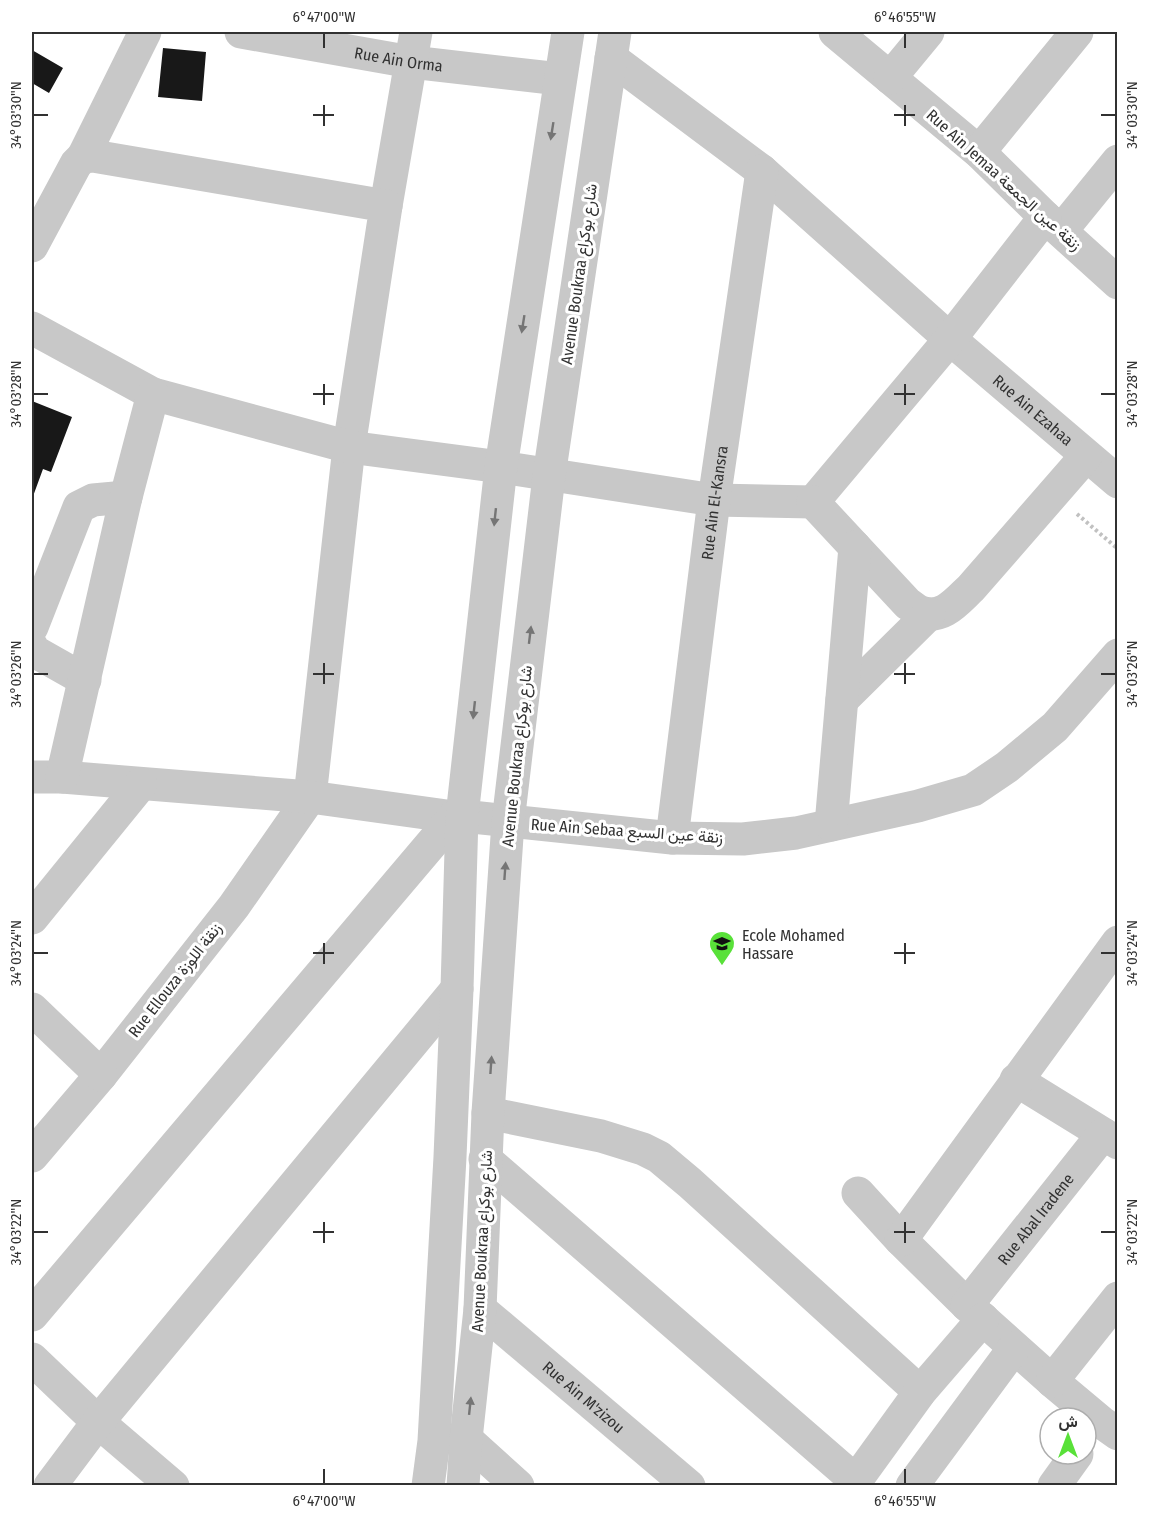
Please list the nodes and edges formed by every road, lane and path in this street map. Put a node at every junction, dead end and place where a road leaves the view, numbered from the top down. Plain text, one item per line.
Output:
1 (145, 32) edge
2 (240, 32) edge
3 (568, 32) edge
4 (835, 32) edge
5 (928, 32) edge
6 (1077, 32) edge
7 (613, 45) edge
8 (413, 47) edge
9 (890, 78) junction
10 (560, 79) junction
11 (979, 152) junction
12 (83, 157) junction
13 (1118, 161) edge
14 (762, 171) junction
15 (386, 206) junction
16 (1053, 224) junction
17 (32, 246) edge
18 (1118, 284) edge
19 (32, 328) edge
20 (950, 339) junction
21 (153, 394) junction
22 (350, 447) junction
23 (1086, 456) junction
24 (501, 467) junction
25 (549, 476) junction
26 (1118, 482) edge
27 (1053, 493) junction
28 (126, 497) junction
29 (714, 500) junction
30 (813, 502) junction
31 (855, 547) junction
32 (1118, 549) edge
33 (929, 614) junction
34 (32, 627) edge
35 (32, 647) edge
36 (1118, 655) edge
37 (85, 680) junction
38 (842, 700) junction
39 (46, 777) edge
40 (141, 783) junction
41 (310, 797) junction
42 (458, 816) junction
43 (508, 822) junction
44 (831, 825) junction
45 (672, 838) junction
46 (32, 918) edge
47 (1115, 951) edge
48 (457, 989) junction
49 (32, 1009) edge
50 (101, 1075) junction
51 (1016, 1080) junction
52 (488, 1113) junction
53 (1110, 1139) edge
54 (32, 1156) edge
55 (485, 1159) junction
56 (858, 1193) dead end
57 (901, 1239) junction
58 (1118, 1298) edge
59 (480, 1309) junction
60 (975, 1312) junction
61 (32, 1315) edge
62 (1014, 1348) junction
63 (32, 1359) edge
64 (1052, 1381) junction
65 (920, 1392) junction
66 (98, 1422) junction
67 (1101, 1433) edge
68 (466, 1439) junction
69 (1068, 1466) edge
70 (854, 1483) edge
71 (50, 1485) edge
72 (173, 1485) edge
73 (429, 1485) edge
74 (463, 1485) edge
75 (518, 1485) edge
76 (689, 1485) edge
77 (912, 1485) edge
78 (1054, 1485) edge

1 - 12 street
2 - 8 street, Rue Ain Orma
3 - 10 street
4 - 9 street, Rue Ain Jemaa زنقة عين الجمعة
5 - 9 street
6 - 11 street
7 - 14 street, Rue Ain Ezahaa
7 - 25 street, Avenue Boukraa شارع بوكراع
8 - 10 street, Rue Ain Orma
8 - 15 street
9 - 11 street, Rue Ain Jemaa زنقة عين الجمعة
10 -> 24 street
11 - 16 street, Rue Ain Jemaa زنقة عين الجمعة
12 - 15 street
12 - 17 street
13 - 16 street
14 - 20 street, Rue Ain Ezahaa
14 - 29 street, Rue Ain El-Kansra
15 - 22 street
16 - 18 street, Rue Ain Jemaa زنقة عين الجمعة
16 - 20 street
19 - 21 street
20 - 23 street, Rue Ain Ezahaa
20 - 30 street
21 - 22 street
21 - 28 street
22 - 24 street
22 - 41 street
23 - 26 street, Rue Ain Ezahaa
23 - 27 street
24 - 25 street
24 -> 42 street
25 - 29 street
43 -> 25 street, Avenue Boukraa شارع بوكراع
27 - 32 path
27 - 33 street
28 - 34 street
28 - 37 street
29 - 30 street
29 - 45 street, Rue Ain El-Kansra
30 - 31 street
31 - 33 street
31 - 38 street
33 - 38 street
35 - 37 street
36 - 44 street, Rue Ain Sebaa زنقة عين السبع
37 - 39 street
38 - 44 street
39 - 40 street, Rue Ain Sebaa زنقة عين السبع
40 - 41 street, Rue Ain Sebaa زنقة عين السبع
40 - 46 street
41 - 42 street, Rue Ain Sebaa زنقة عين السبع
41 - 50 street, Rue Ellouza زنقة اللوزة
42 - 43 street, Rue Ain Sebaa زنقة عين السبع
42 - 48 street
42 - 61 street
43 - 45 street, Rue Ain Sebaa زنقة عين السبع
52 -> 43 street, Avenue Boukraa شارع بوكراع
44 - 45 street, Rue Ain Sebaa زنقة عين السبع
47 - 51 street
48 - 66 street
48 - 73 street
49 - 50 street
50 - 54 street, Rue Ellouza زنقة اللوزة
51 - 53 street
51 - 57 street
52 - 55 street, Avenue Boukraa شارع بوكراع
52 - 65 street
53 - 60 street, Rue Abal Iradene
55 - 59 street, Avenue Boukraa شارع بوكراع
55 - 70 street
56 - 57 street
57 - 60 street
58 - 64 street
68 -> 59 street, Avenue Boukraa شارع بوكراع
59 - 76 street, Rue Ain M'zizou
60 - 62 street
60 - 65 street, Rue Abal Iradene
62 - 64 street
62 - 77 street
63 - 66 street
64 - 67 street
65 - 70 street, Rue Abal Iradene
66 - 71 street
66 - 72 street
68 - 74 street, Avenue Boukraa شارع بوكراع
68 - 75 street
69 - 78 street

